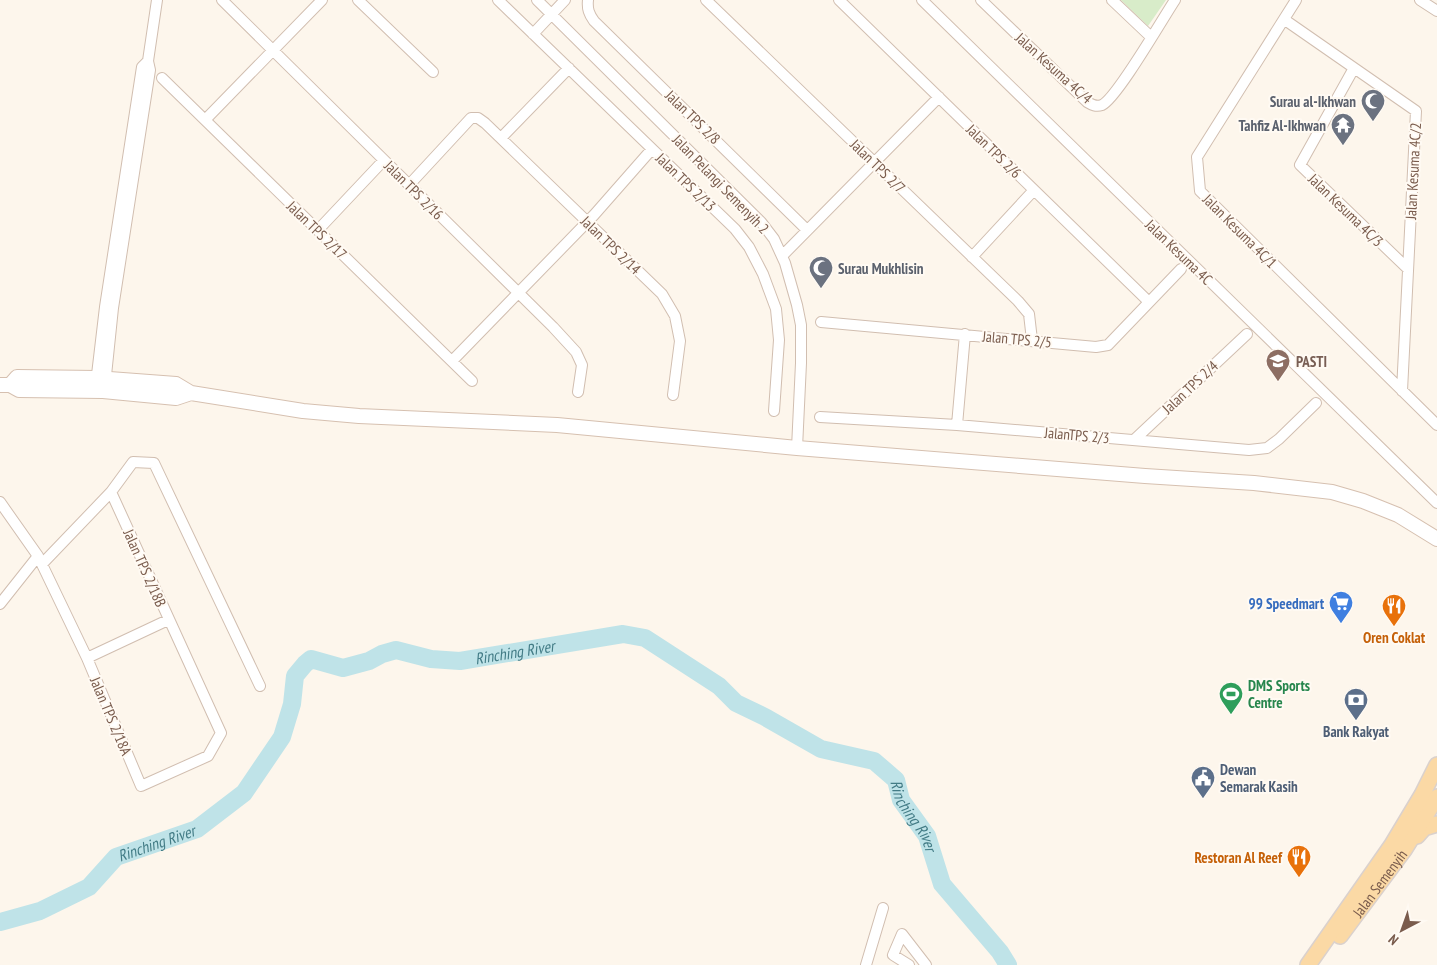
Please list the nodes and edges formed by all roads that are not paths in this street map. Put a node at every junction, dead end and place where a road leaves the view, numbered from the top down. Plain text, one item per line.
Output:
1 (157, 0) edge
2 (222, 0) edge
3 (322, 0) edge
4 (358, 0) edge
5 (498, 0) edge
6 (537, 0) edge
7 (565, 0) edge
8 (588, 0) edge
9 (706, 0) edge
10 (839, 0) edge
11 (922, 0) edge
12 (981, 0) edge
13 (1112, 0) edge
14 (1175, 0) edge
15 (1296, 0) edge
16 (1420, 0) edge
17 (1437, 11) edge
18 (552, 14) junction
19 (1285, 20) junction
20 (533, 34) junction
21 (1151, 37) junction
22 (273, 50) junction
23 (569, 68) junction
24 (1354, 68) junction
25 (433, 72) dead end
26 (162, 78) dead end
27 (939, 97) junction
28 (204, 120) junction
29 (501, 138) junction
30 (652, 149) junction
31 (384, 160) junction
32 (874, 162) junction
33 (409, 185) junction
34 (1034, 190) junction
35 (587, 222) junction
36 (318, 230) junction
37 (807, 230) junction
38 (782, 256) junction
39 (972, 257) junction
40 (1181, 268) dead end
41 (1408, 269) junction
42 (518, 293) junction
43 (1149, 302) junction
44 (821, 322) dead end
45 (964, 334) junction
46 (1247, 334) dead end
47 (1032, 340) junction
48 (452, 361) junction
49 (472, 381) dead end
50 (5, 385) edge
51 (100, 385) junction
52 (1402, 391) junction
53 (578, 392) dead end
54 (673, 395) dead end
55 (1316, 403) dead end
56 (774, 411) dead end
57 (820, 417) dead end
58 (957, 425) junction
59 (1437, 425) edge
60 (1134, 440) junction
61 (798, 448) junction
62 (111, 492) junction
63 (0, 502) edge
64 (1437, 502) edge
65 (1437, 539) edge
66 (40, 560) junction
67 (0, 604) edge
68 (168, 620) junction
69 (86, 658) junction
70 (260, 686) dead end
71 (221, 733) joint
72 (1437, 765) edge
73 (1432, 801) edge
74 (1437, 824) edge
75 (1404, 850) junction
76 (883, 908) dead end
77 (866, 965) edge
78 (909, 965) edge
79 (926, 965) edge
80 (1308, 965) edge
81 (1317, 965) edge

1 - 51 street
2 - 22 street, Jalan TPS 2/16
3 - 22 street
4 - 25 street
5 - 20 street, Jalan TPS 2/13
6 - 18 street, Jalan Pelangi Semenyih 2
7 - 18 street
8 - 37 street, Jalan TPS 2/8
9 - 32 street, Jalan TPS 2/7
10 - 27 street, Jalan TPS 2/6
11 - 64 street, Jalan Kesuma 4C
12 - 21 street, Jalan Kesuma 4C/4
13 - 21 street
14 - 21 street, Jalan Kesuma 4C/4
15 - 19 street, Jalan Kesuma 4C/1
16 - 17 street
18 - 20 street
18 - 38 street, Jalan Pelangi Semenyih 2
19 - 24 street, Jalan Kesuma 4C/2
19 - 52 street, Jalan Kesuma 4C/1
20 - 23 street, Jalan TPS 2/13
22 - 28 street
22 - 31 street, Jalan TPS 2/16
23 - 29 street
23 - 30 street, Jalan TPS 2/13
24 - 41 street, Jalan Kesuma 4C/2
24 - 41 street, Jalan Kesuma 4C/3
26 - 28 street, Jalan TPS 2/17
27 - 32 street
27 - 34 street, Jalan TPS 2/6
28 - 36 street, Jalan TPS 2/17
29 - 33 street, Jalan TPS 2/14
29 - 35 street, Jalan TPS 2/14
30 - 35 street
30 - 56 street, Jalan TPS 2/13
31 - 33 street, Jalan TPS 2/16
31 - 36 street
32 - 37 street
32 - 39 street, Jalan TPS 2/7
33 - 42 street, Jalan TPS 2/16
34 - 39 street
34 - 43 street, Jalan TPS 2/6
35 - 42 street
35 - 54 street, Jalan TPS 2/14
36 - 48 street, Jalan TPS 2/17
37 - 38 street
38 - 61 street, Jalan Pelangi Semenyih 2
39 - 47 street, Jalan TPS 2/7
40 - 43 street, Jalan TPS 2/5
41 - 52 street, Jalan Kesuma 4C/2
42 - 48 street
42 - 53 street, Jalan TPS 2/16
43 - 47 street, Jalan TPS 2/5
44 - 45 street, Jalan TPS 2/5
45 - 47 street, Jalan TPS 2/5
45 - 58 street
46 - 60 street, Jalan TPS 2/4
48 - 49 street, Jalan TPS 2/17
50 - 51 street
51 - 61 street
52 - 59 street, Jalan Kesuma 4C/1
55 - 60 street, JalanTPS 2/3
57 - 58 street, JalanTPS 2/3
58 - 60 street, JalanTPS 2/3
61 - 65 street
62 - 66 street
62 - 68 street, Jalan TPS 2/18B
62 - 70 street
63 - 66 street, Jalan TPS 2/18A
66 - 67 street
66 - 69 street, Jalan TPS 2/18A
68 - 69 street
68 - 71 street, Jalan TPS 2/18B
69 - 71 street, Jalan TPS 2/18A
72 - 73 main road, Jalan Semenyih
73 - 75 main road, Jalan Semenyih
73 - 80 main road, Jalan Semenyih
74 - 75 main road
75 - 81 main road, Jalan Semenyih
76 - 77 street
78 - 79 street

